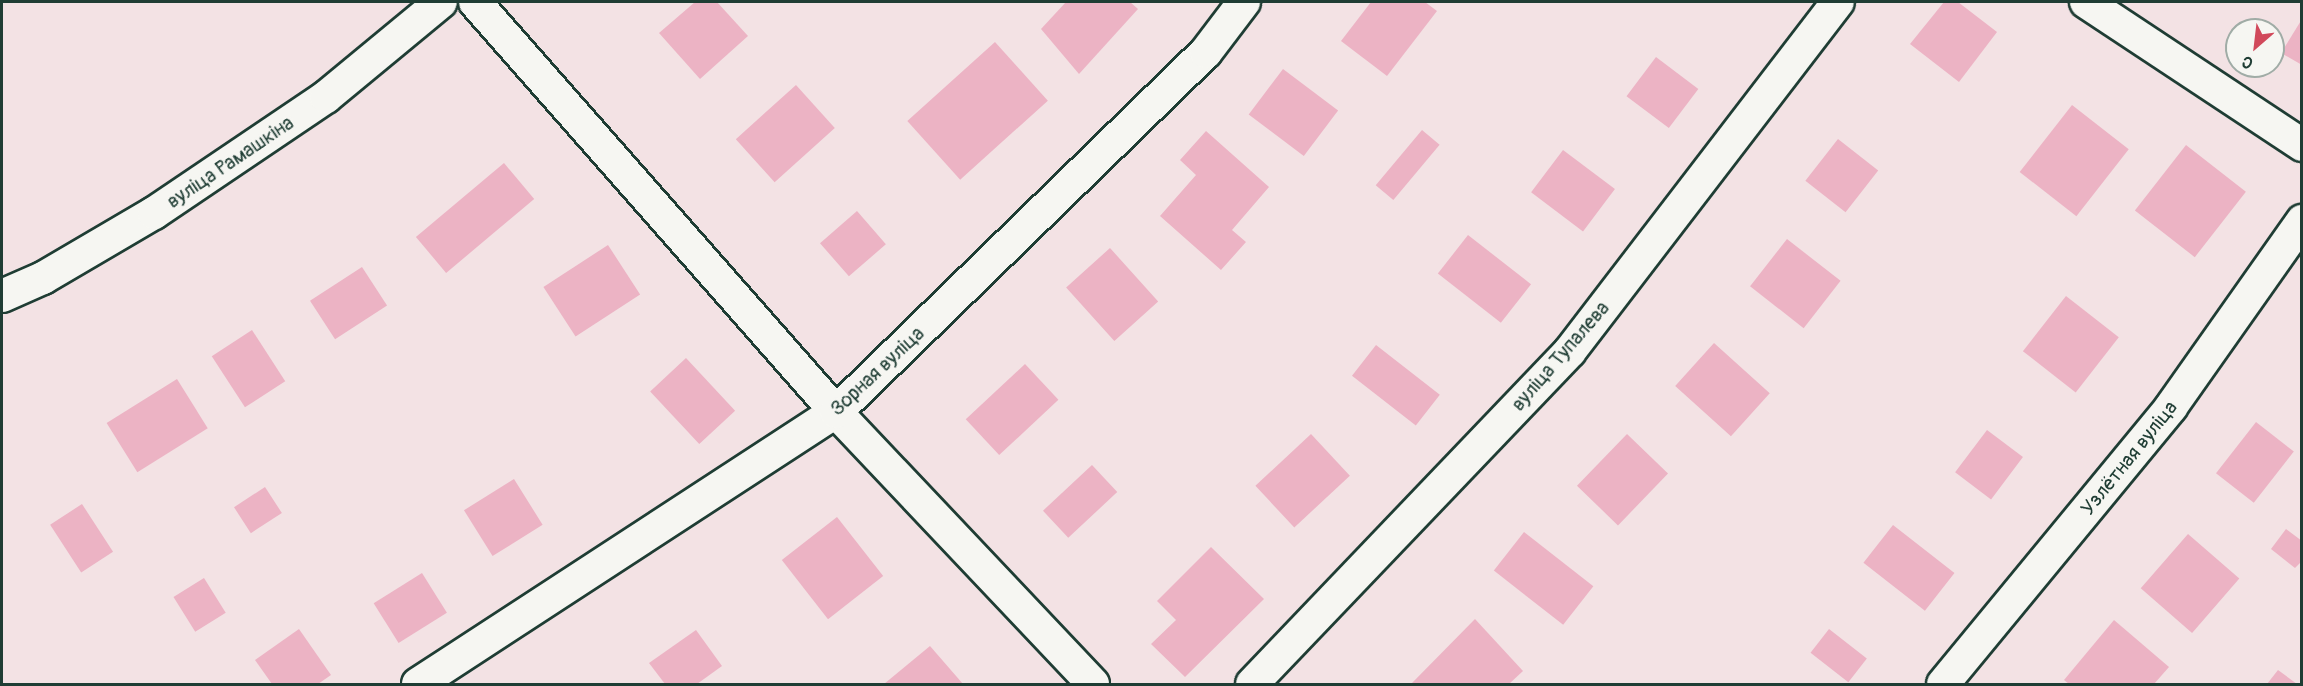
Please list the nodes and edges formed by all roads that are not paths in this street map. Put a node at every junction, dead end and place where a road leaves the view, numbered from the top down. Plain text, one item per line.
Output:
1 (441, 2) edge
2 (475, 2) edge
3 (1244, 2) edge
4 (1838, 2) edge
5 (2086, 2) edge
6 (2301, 145) edge
7 (2301, 221) edge
8 (2, 296) edge
9 (836, 412) junction
10 (418, 684) edge
11 (1093, 684) edge
12 (1252, 684) edge
13 (1942, 684) edge

1 - 8 street, вуліца Рамашкіна
2 - 9 street
3 - 9 street, Зорная вуліца
4 - 12 street, вуліца Тупалева
5 - 6 street
7 - 13 street, Узлётная вуліца
9 - 10 street, Зорная вуліца
9 - 11 street

